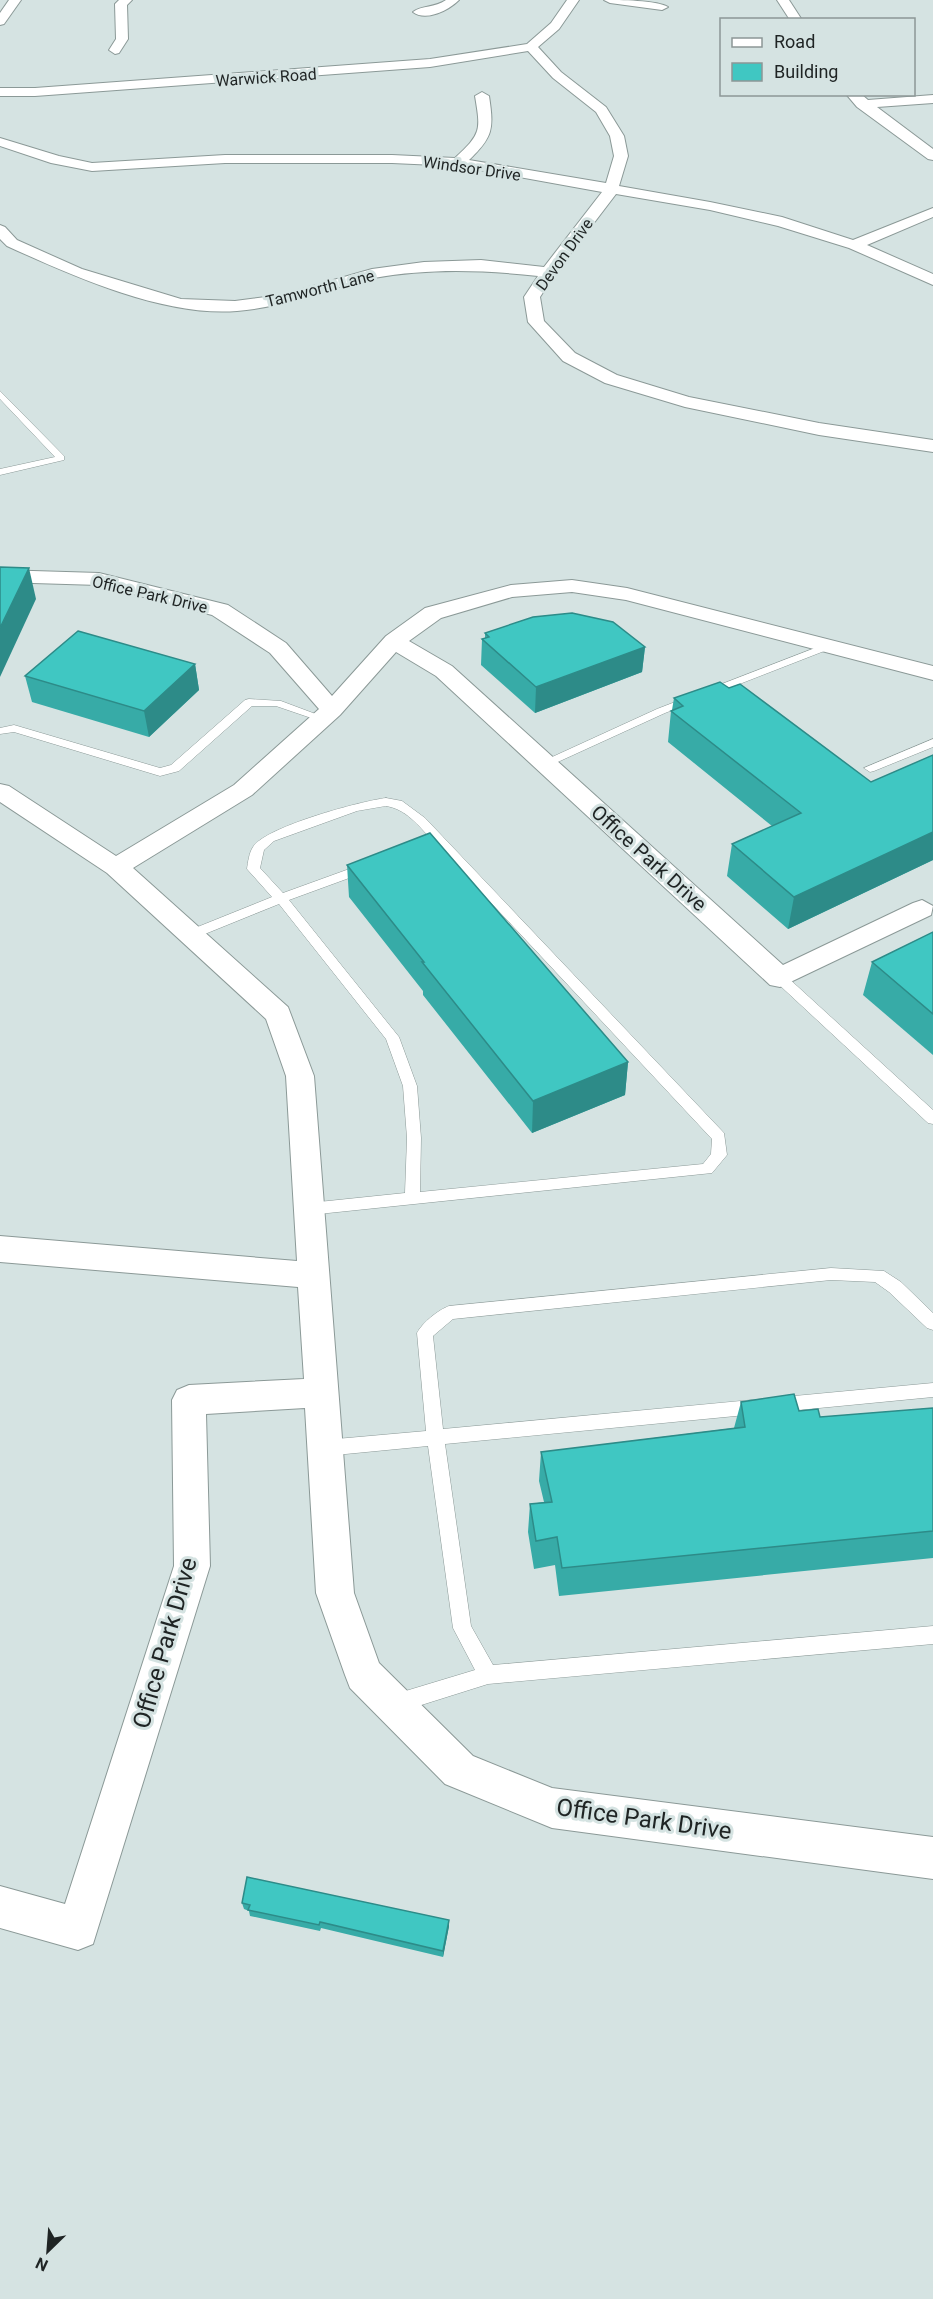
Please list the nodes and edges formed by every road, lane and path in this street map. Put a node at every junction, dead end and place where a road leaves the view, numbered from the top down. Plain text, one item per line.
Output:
1 (15, 0) edge
2 (126, 0) edge
3 (453, 0) edge
4 (573, 0) edge
5 (610, 0) edge
6 (783, 0) edge
7 (662, 7) dead end
8 (419, 12) dead end
9 (1, 18) edge
10 (795, 18) edge
11 (531, 47) junction
12 (115, 50) dead end
13 (0, 92) edge
14 (482, 96) dead end
15 (857, 99) edge
16 (933, 99) edge
17 (0, 142) edge
18 (933, 156) edge
19 (458, 162) junction
20 (611, 190) junction
21 (933, 213) edge
22 (0, 230) edge
23 (854, 245) junction
24 (548, 272) junction
25 (933, 280) edge
26 (0, 394) edge
27 (933, 446) edge
28 (0, 472) edge
29 (0, 576) edge
30 (394, 641) junction
31 (828, 646) junction
32 (933, 673) edge
33 (328, 715) junction
34 (0, 731) edge
35 (933, 743) edge
36 (545, 764) junction
37 (870, 768) dead end
38 (0, 791) edge
39 (440, 841) junction
40 (408, 852) edge
41 (376, 863) edge
42 (116, 867) junction
43 (281, 898) junction
44 (929, 906) edge
45 (190, 934) junction
46 (780, 978) junction
47 (933, 1119) edge
48 (412, 1199) junction
49 (309, 1209) junction
50 (0, 1249) edge
51 (313, 1275) junction
52 (933, 1323) edge
53 (933, 1390) edge
54 (321, 1393) junction
55 (435, 1437) junction
56 (325, 1448) junction
57 (933, 1635) edge
58 (488, 1675) junction
59 (393, 1704) junction
60 (933, 1858) edge
61 (0, 1907) edge

1 - 9 street
2 - 12 street
3 - 8 street
4 - 11 street
5 - 7 street
6 - 10 street
11 - 13 street, Warwick Road
11 - 20 street, Devon Drive
14 - 19 street
15 - 16 street
15 - 18 street
17 - 19 street, Windsor Drive
19 - 20 street, Windsor Drive
20 - 23 street, Windsor Drive
20 - 24 street, Devon Drive
21 - 23 street
22 - 24 street, Tamworth Lane
23 - 25 street, Windsor Drive
24 - 27 street, Devon Drive
26 - 28 lane
29 - 33 street, Office Park Drive
30 - 31 street
30 - 33 street
30 - 36 street, Office Park Drive
31 - 32 street
31 - 36 lane
33 - 34 lane
33 - 42 street
35 - 37 lane
36 - 46 street, Office Park Drive
38 - 42 street, Office Park Drive
39 - 40 lane
39 - 43 lane
39 - 48 lane
41 - 43 lane
42 - 45 street, Office Park Drive
43 - 45 lane
43 - 48 lane
44 - 46 street
45 - 49 street, Office Park Drive
46 - 47 lane
48 - 49 lane
49 - 51 street, Office Park Drive
50 - 51 street
51 - 54 street, Office Park Drive
52 - 55 lane
53 - 55 lane
54 - 56 street, Office Park Drive
54 - 61 street, Office Park Drive
55 - 56 lane
55 - 58 lane
56 - 59 street, Office Park Drive
57 - 58 lane
58 - 59 lane
59 - 60 street, Office Park Drive

